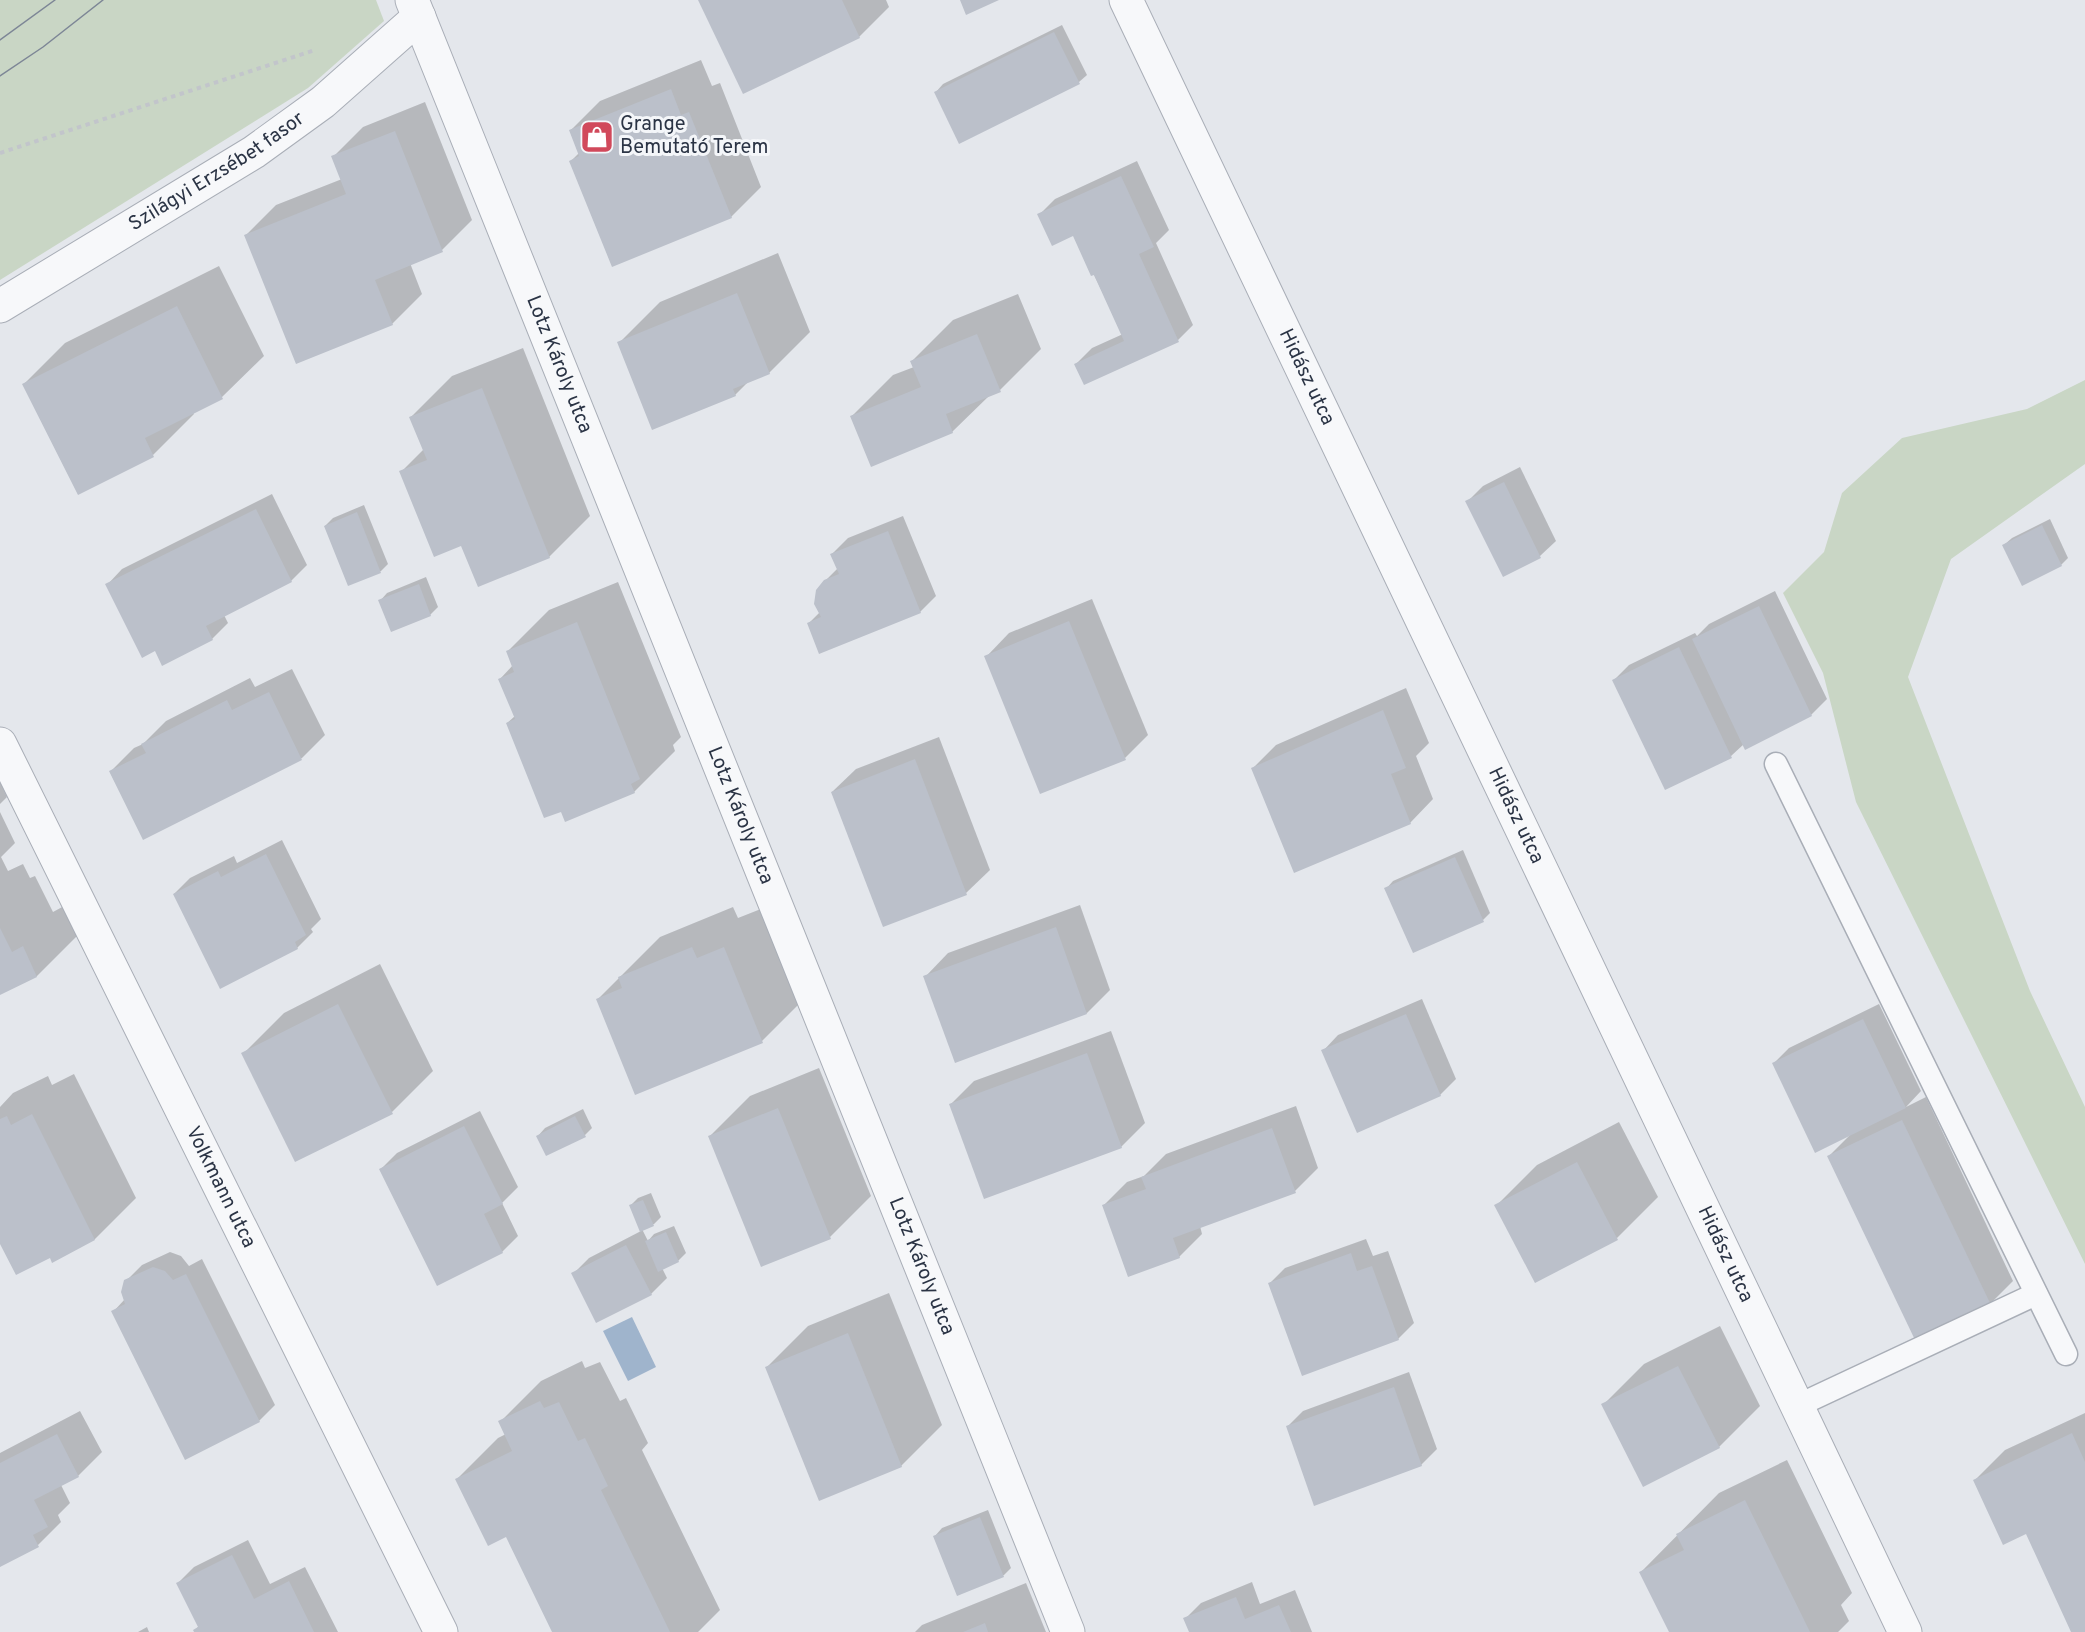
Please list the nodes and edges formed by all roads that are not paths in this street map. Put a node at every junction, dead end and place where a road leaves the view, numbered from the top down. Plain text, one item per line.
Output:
1 (1126, 0) edge
2 (415, 8) edge
3 (0, 306) edge
4 (0, 744) edge
5 (1776, 764) dead end
6 (2036, 1294) junction
7 (2066, 1354) dead end
8 (1797, 1406) junction
9 (441, 1632) edge
10 (1068, 1632) edge
11 (1905, 1632) edge

1 - 8 street, Hidász utca
2 - 3 street, Szilágyi Erzsébet fasor
2 - 10 street, Lotz Károly utca
4 - 9 street, Volkmann utca
5 - 6 lane
6 - 7 lane
6 - 8 lane
8 - 11 street, Hidász utca

